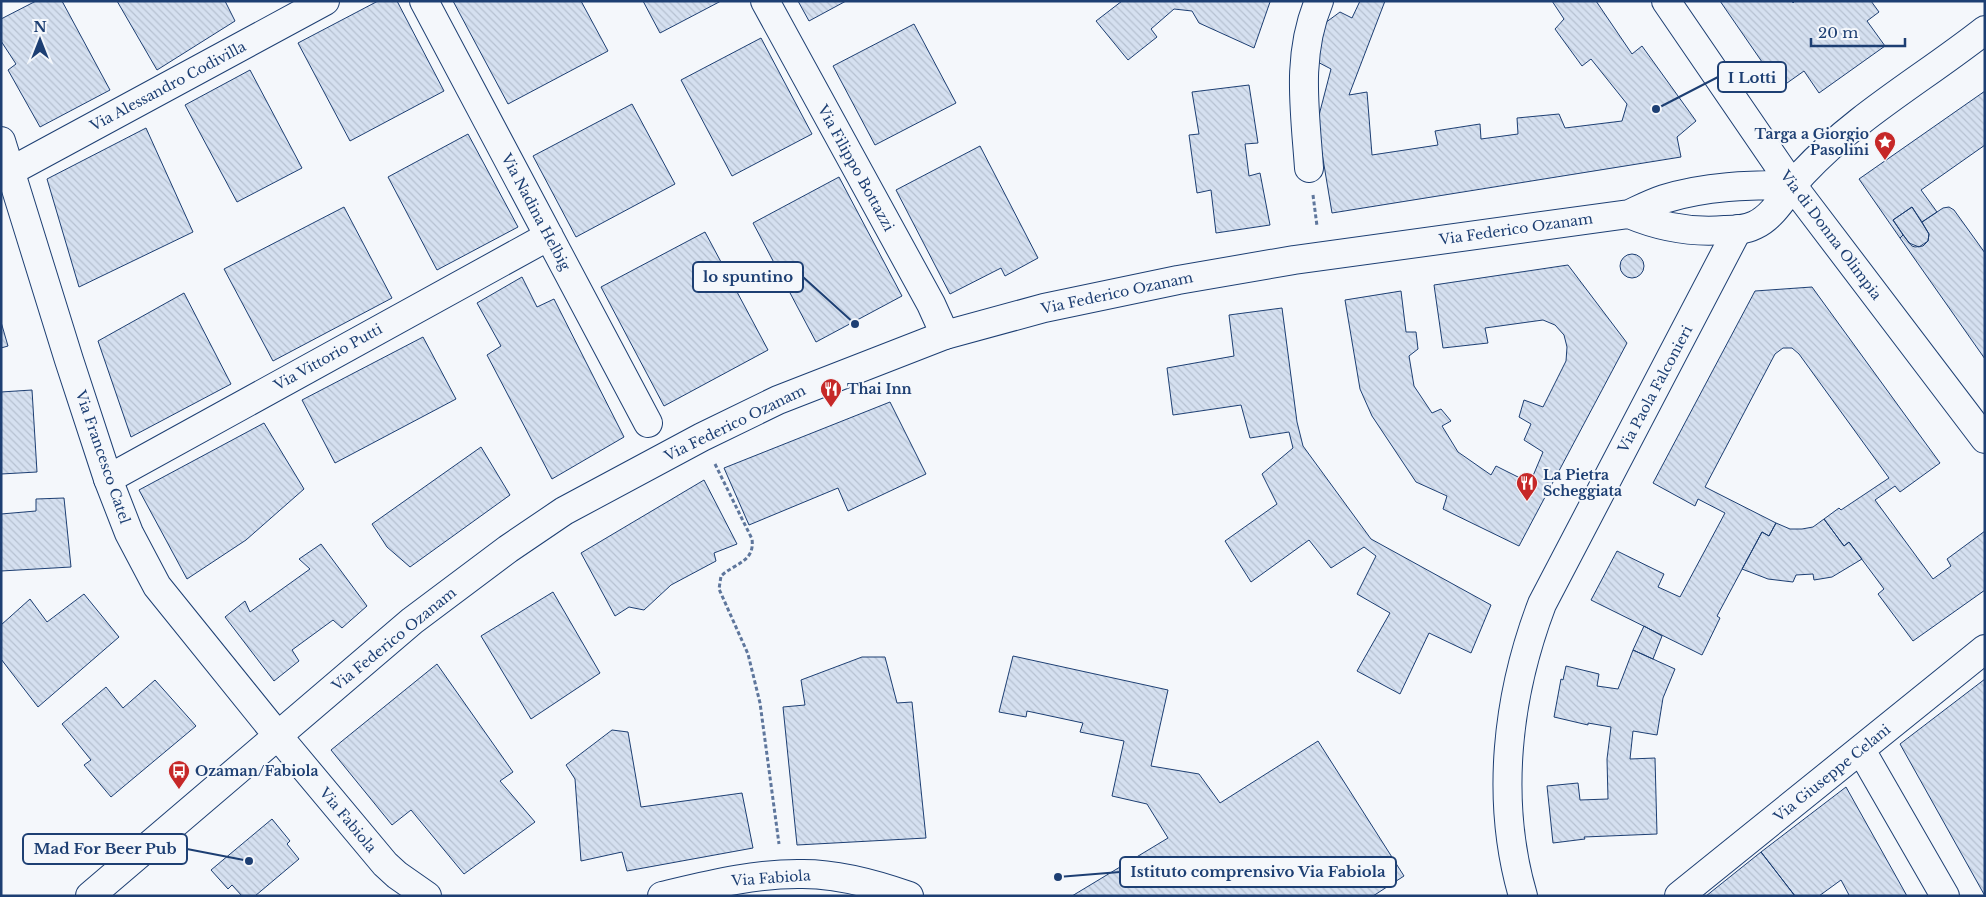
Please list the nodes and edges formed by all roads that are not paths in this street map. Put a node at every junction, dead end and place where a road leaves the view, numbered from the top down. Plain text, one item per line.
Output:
1 (325, 1) edge
2 (424, 1) edge
3 (765, 1) edge
4 (1319, 1) edge
5 (1666, 1) edge
6 (1985, 30) edge
7 (1, 141) edge
8 (1309, 168) road end
9 (11, 171) junction
10 (1792, 185) junction
11 (1628, 214) junction
12 (1738, 229) junction
13 (549, 236) junction
14 (945, 335) junction
15 (648, 423) dead end
16 (1985, 439) edge
17 (108, 479) junction
18 (1985, 649) edge
19 (278, 736) junction
20 (1861, 750) junction
21 (90, 896) edge
22 (427, 896) edge
23 (662, 896) edge
24 (909, 896) edge
25 (1523, 896) edge
26 (1679, 896) edge
27 (1944, 896) edge

1 - 9 street, Via Alessandro Codivilla
2 - 13 street, Via Nadina Helbig
3 - 14 street, Via Filippo Bottazzi
4 - 8 street
5 - 10 street, Via di Donna Olimpia
6 - 10 street
7 - 9 street, Via Francesco Catel
9 - 17 street, Via Francesco Catel
10 - 11 street, Via Federico Ozanam
10 - 12 street
10 - 16 street, Via di Donna Olimpia
11 - 12 street
11 - 14 street, Via Federico Ozanam
12 - 25 street, Via Paola Falconieri
13 - 15 street, Via Nadina Helbig
13 - 17 street, Via Vittorio Putti
14 - 19 street, Via Federico Ozanam
17 - 19 street, Via Francesco Catel
18 - 20 street, Via Giuseppe Celani
19 - 21 street, Via Federico Ozanam
19 - 22 street, Via Fabiola
20 - 26 street, Via Giuseppe Celani
20 - 27 street
23 - 24 street, Via Fabiola

